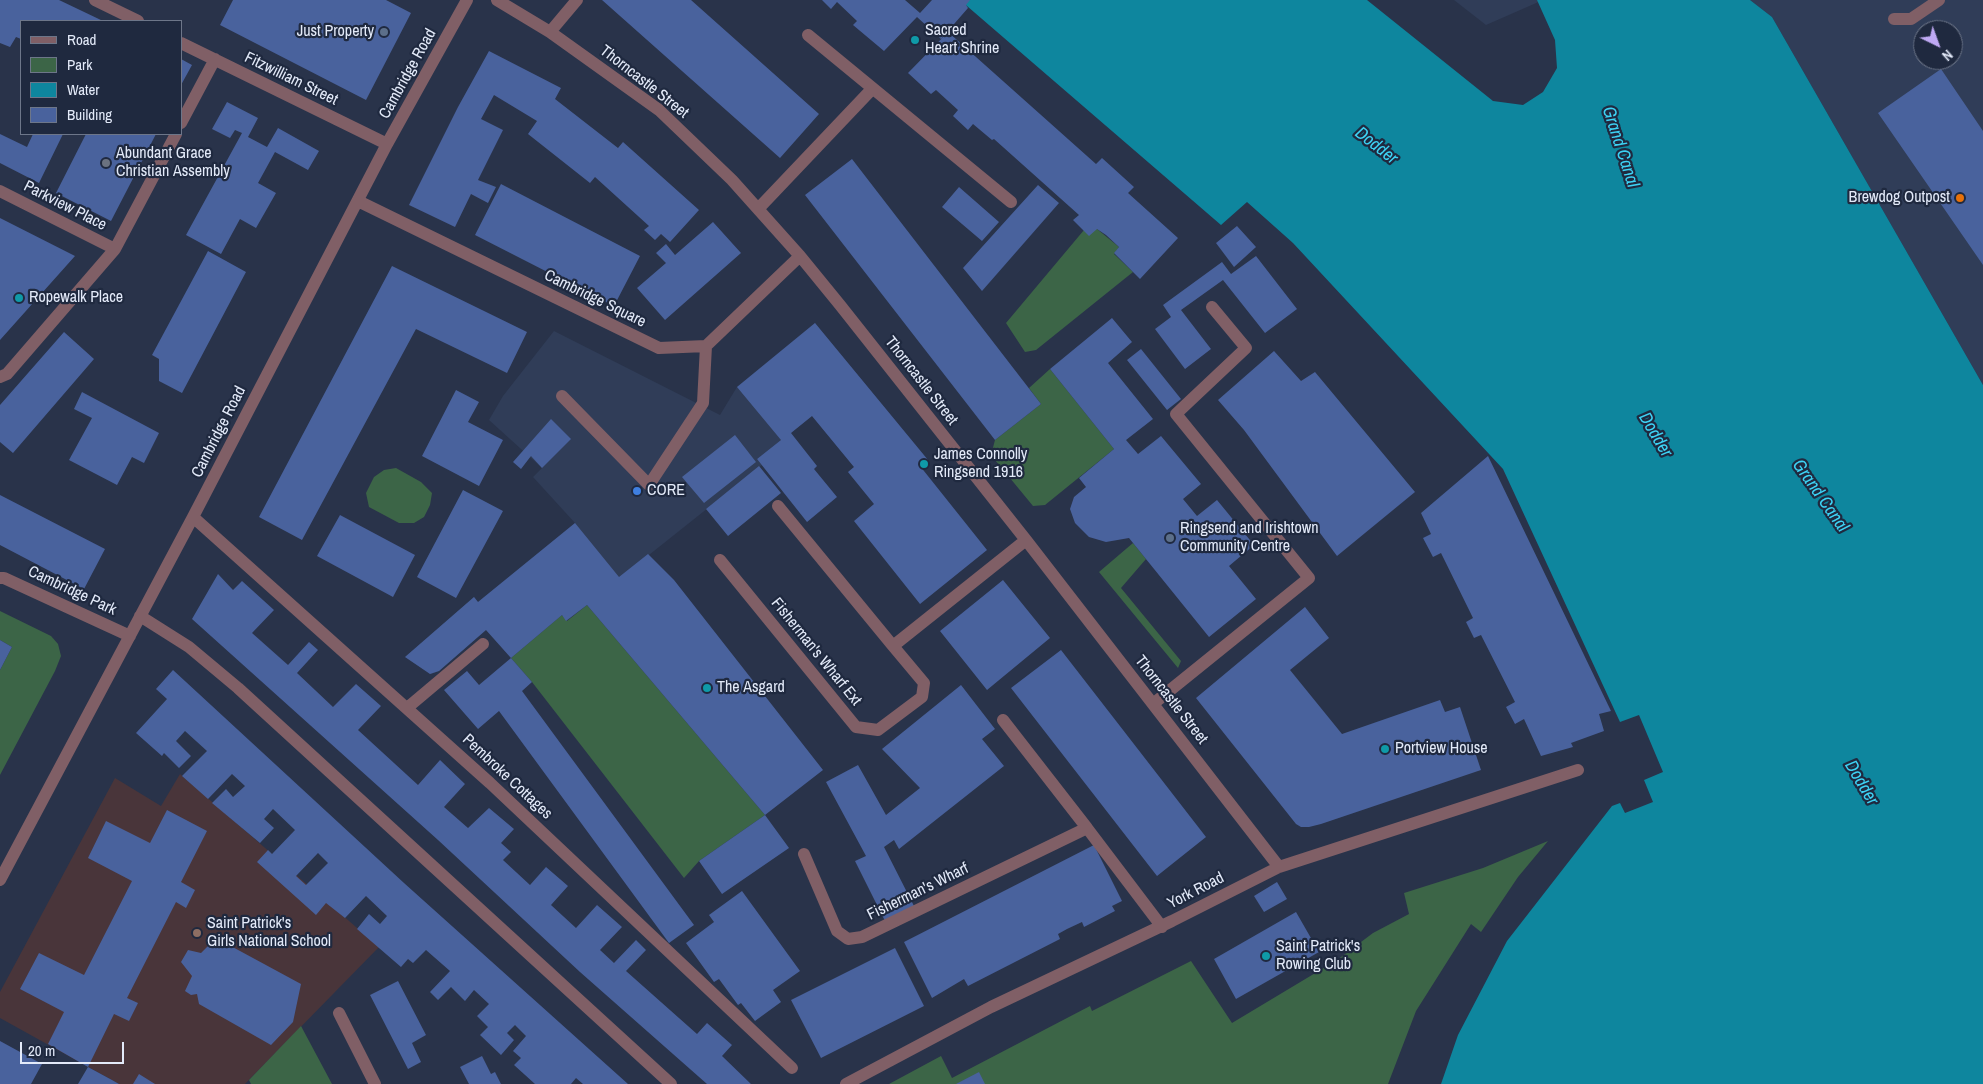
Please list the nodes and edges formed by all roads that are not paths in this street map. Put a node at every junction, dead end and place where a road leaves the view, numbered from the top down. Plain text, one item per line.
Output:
1 (95, 0) edge
2 (467, 0) edge
3 (497, 0) edge
4 (577, 0) edge
5 (1939, 0) edge
6 (136, 20) edge
7 (1894, 20) dead end
8 (550, 32) junction
9 (808, 35) dead end
10 (182, 43) edge
11 (215, 59) junction
12 (872, 89) junction
13 (182, 121) edge
14 (175, 135) edge
15 (387, 144) junction
16 (0, 191) edge
17 (358, 201) junction
18 (1011, 202) dead end
19 (758, 209) junction
20 (115, 249) junction
21 (800, 256) junction
22 (1212, 307) dead end
23 (706, 346) junction
24 (0, 377) edge
25 (562, 396) dead end
26 (778, 506) dead end
27 (193, 517) junction
28 (1026, 540) junction
29 (720, 560) dead end
30 (0, 578) edge
31 (140, 616) junction
32 (130, 636) junction
33 (484, 644) dead end
34 (893, 646) junction
35 (1153, 704) junction
36 (407, 708) junction
37 (1003, 720) dead end
38 (1578, 770) dead end
39 (1087, 828) junction
40 (804, 854) dead end
41 (1279, 867) junction
42 (0, 880) edge
43 (1162, 926) junction
44 (339, 1013) dead end
45 (792, 1068) dead end
46 (375, 1084) edge
47 (671, 1084) edge
48 (846, 1084) edge

1 - 6 street
2 - 15 street, Cambridge Road
3 - 8 street, Thorncastle Street
4 - 8 street
5 - 7 street
8 - 19 street, Thorncastle Street
9 - 12 street
10 - 11 street, Fitzwilliam Street
11 - 13 street
11 - 15 street, Fitzwilliam Street
12 - 18 street
12 - 19 street
14 - 20 street
15 - 17 street, Cambridge Road
16 - 20 street, Parkview Place
17 - 23 street, Cambridge Square
17 - 27 street, Cambridge Road
19 - 21 street, Thorncastle Street
20 - 24 street
21 - 23 street
21 - 28 street, Thorncastle Street
22 - 35 street
23 - 25 street
26 - 34 street, Fisherman's Wharf Ext
27 - 31 street, Cambridge Road
27 - 36 street, Pembroke Cottages
28 - 34 street
28 - 35 street, Thorncastle Street
29 - 34 street, Fisherman's Wharf Ext
30 - 32 street, Cambridge Park
31 - 32 street, Cambridge Road
31 - 47 street
32 - 42 street, Cambridge Road
33 - 36 street
35 - 41 street, Thorncastle Street
36 - 45 street, Pembroke Cottages
37 - 39 street
38 - 41 street, York Road
39 - 40 street, Fisherman's Wharf
39 - 43 street
41 - 43 street, York Road
43 - 48 street, York Road
44 - 46 street

